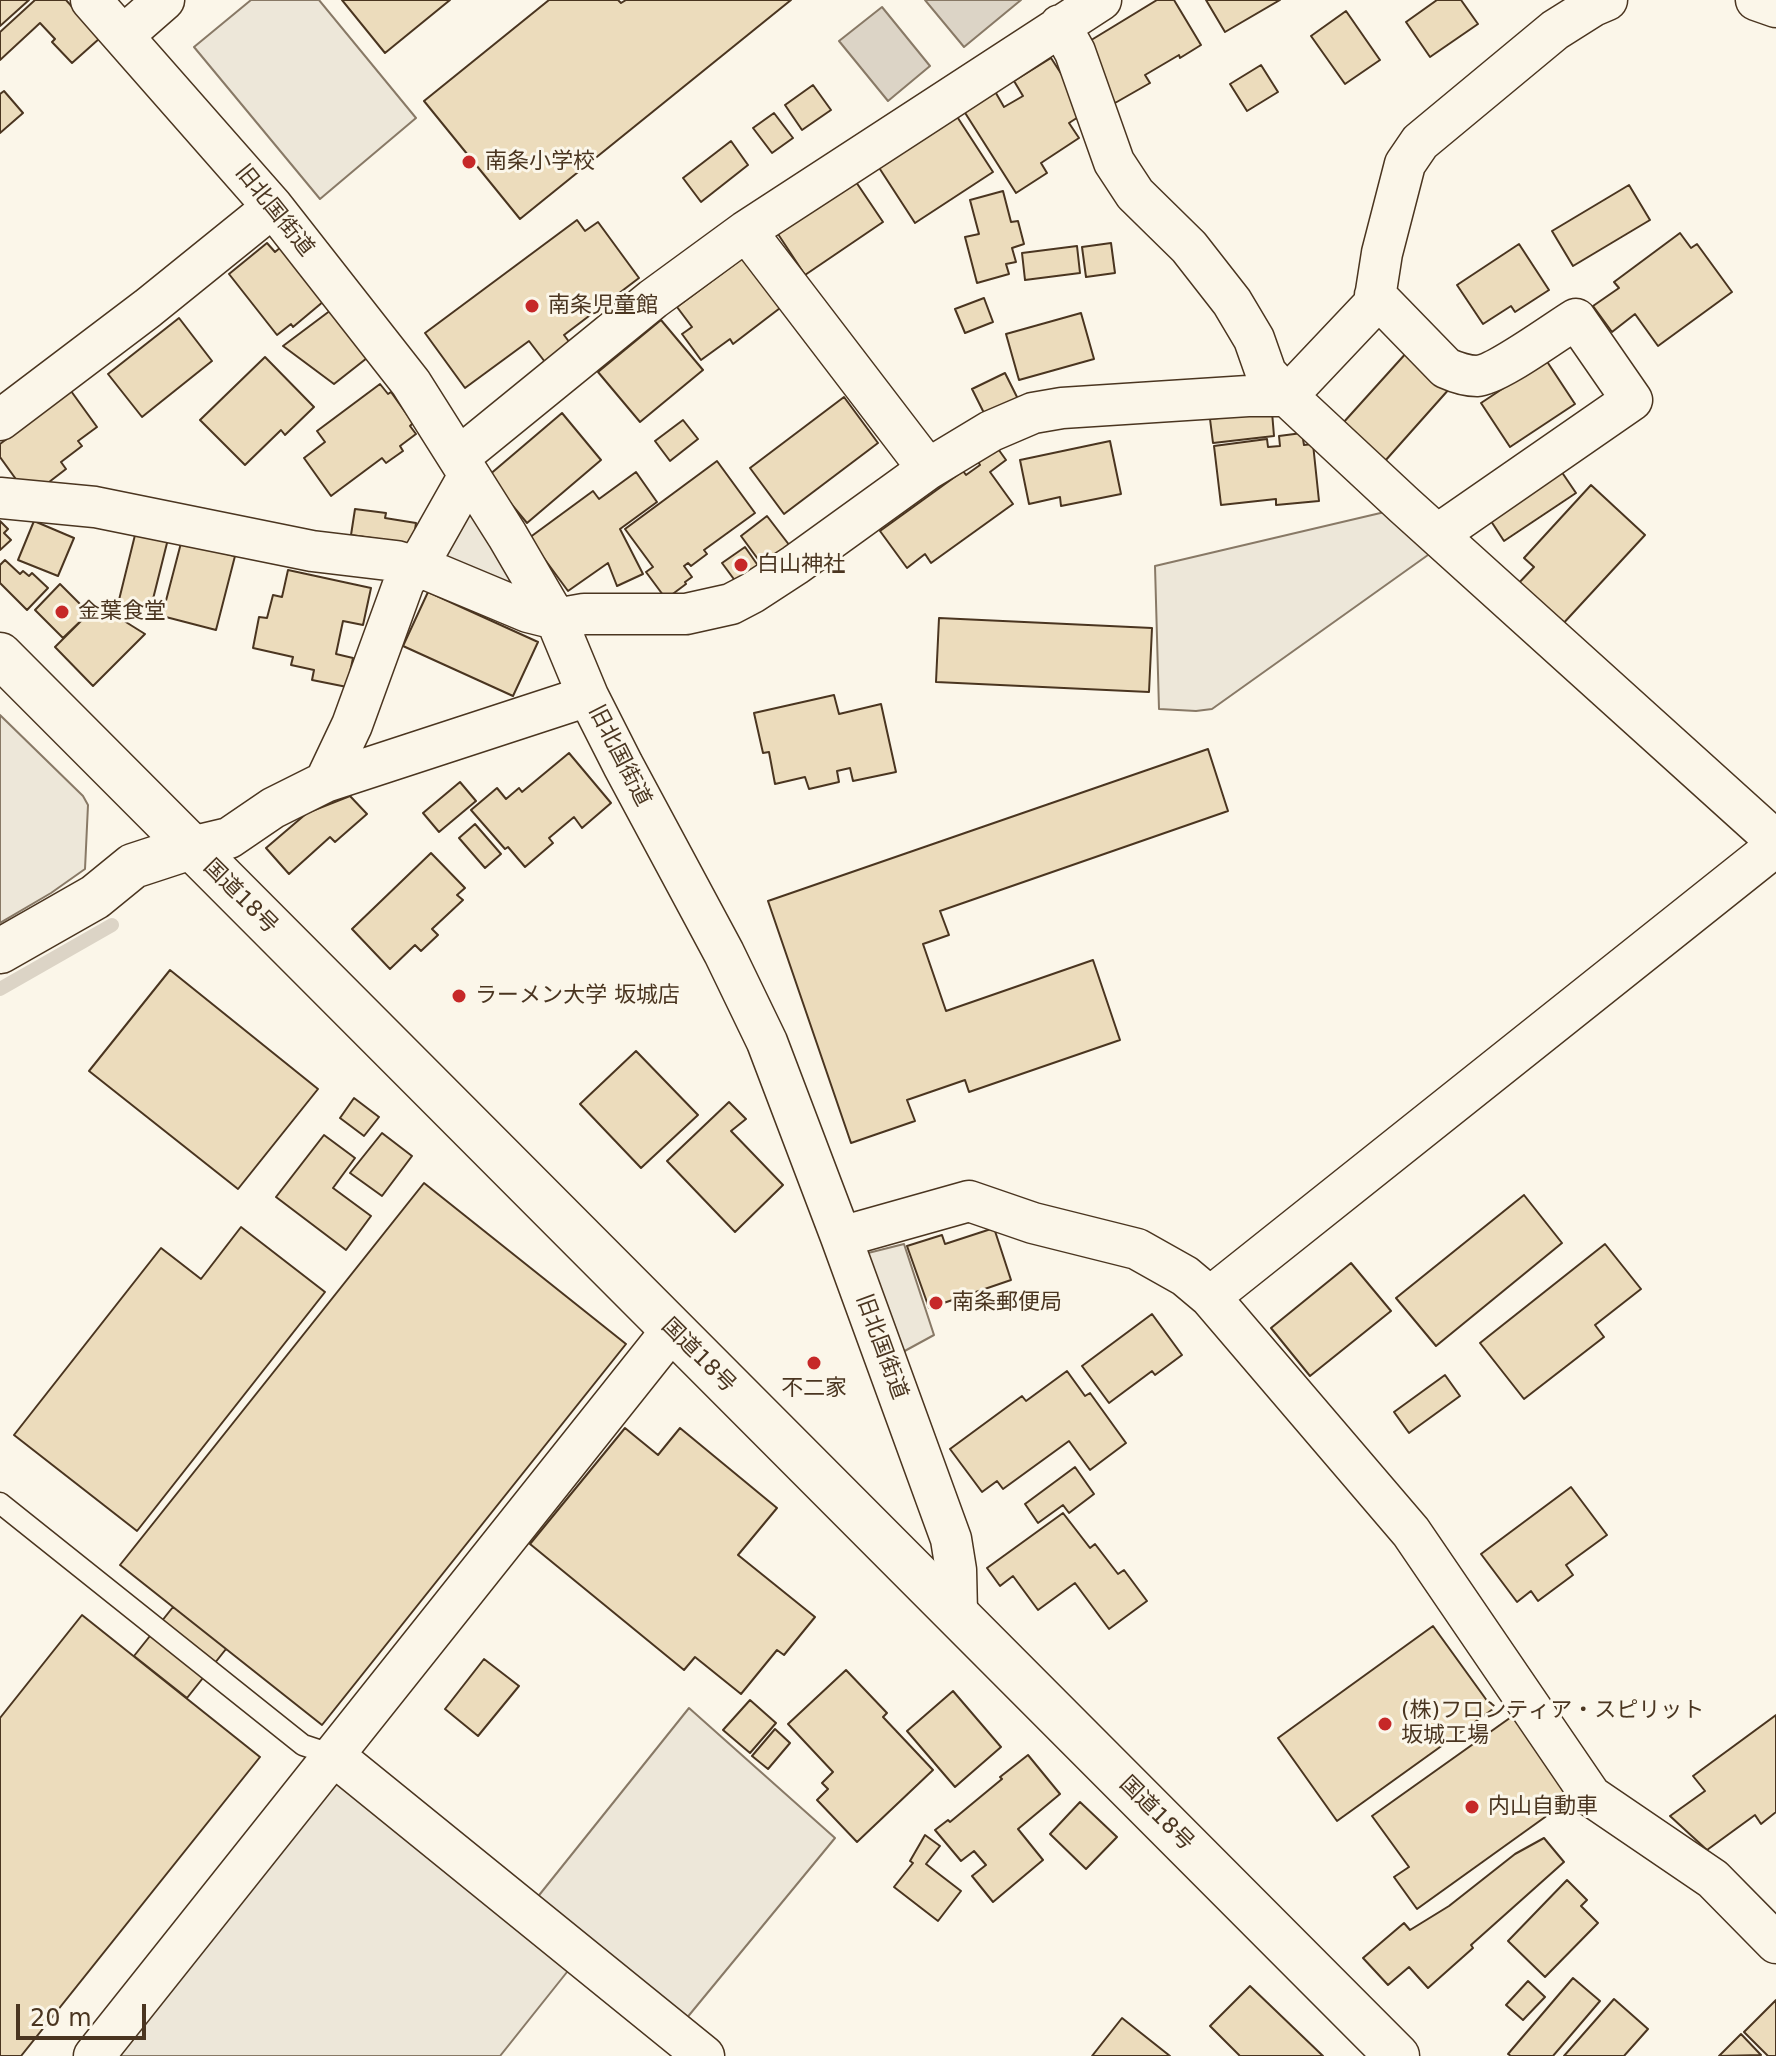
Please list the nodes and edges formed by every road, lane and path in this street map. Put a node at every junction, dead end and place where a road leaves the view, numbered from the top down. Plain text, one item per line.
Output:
1 (91, 0) edge
2 (164, 0) edge
3 (1101, 0) edge
4 (1607, 0) edge
5 (1756, 0) edge
6 (1776, 7) edge
7 (1060, 25) junction
8 (124, 35) junction
9 (273, 207) junction
10 (746, 231) junction
11 (1375, 295) junction
12 (1287, 396) junction
13 (0, 420) edge
14 (464, 466) junction
15 (928, 469) junction
16 (0, 498) edge
17 (1437, 535) junction
18 (415, 566) junction
19 (556, 619) junction
20 (0, 655) edge
21 (588, 696) junction
22 (325, 782) junction
23 (1776, 844) edge
24 (191, 847) junction
25 (0, 951) edge
26 (841, 1237) junction
27 (1210, 1297) junction
28 (672, 1330) junction
29 (0, 1503) edge
30 (957, 1613) junction
31 (333, 1755) junction
32 (1776, 1943) edge
33 (95, 2056) edge
34 (704, 2056) edge
35 (1397, 2056) edge

1 - 8 street, 旧北国街道
2 - 8 street
3 - 7 street
4 - 11 street
5 - 6 street
7 - 10 street
7 - 12 street
8 - 9 street, 旧北国街道
9 - 13 street
9 - 14 street, 旧北国街道
10 - 14 street
10 - 15 street
11 - 12 street
11 - 17 street
12 - 15 street
12 - 17 street
14 - 18 street
14 - 19 street, 旧北国街道
15 - 19 street
16 - 18 street
17 - 23 street
18 - 19 street
18 - 22 street
19 - 21 street, 旧北国街道
20 - 24 main road, 国道18号
21 - 22 street
21 - 26 street, 旧北国街道
22 - 24 street
23 - 27 street
24 - 25 main road
24 - 28 main road, 国道18号
26 - 27 street
26 - 30 street, 旧北国街道
27 - 32 street
28 - 30 main road, 国道18号
28 - 31 street
29 - 31 lane
30 - 35 main road, 国道18号
31 - 33 street
31 - 34 street

